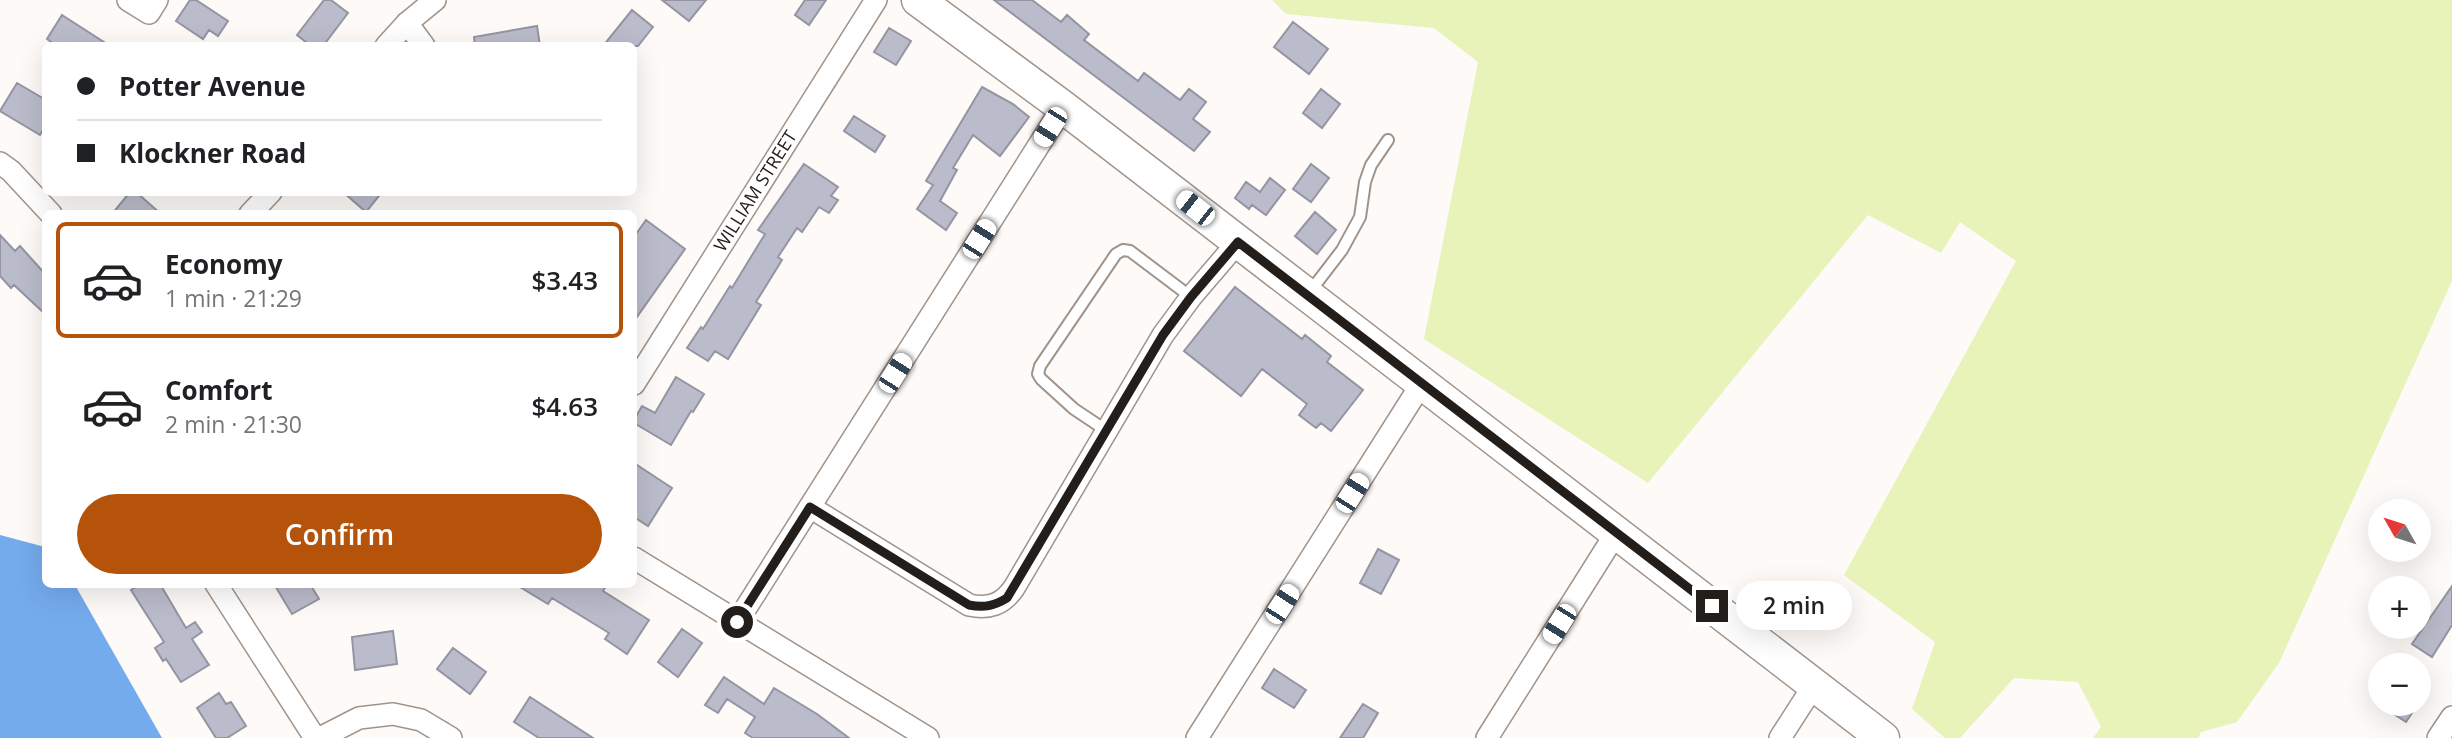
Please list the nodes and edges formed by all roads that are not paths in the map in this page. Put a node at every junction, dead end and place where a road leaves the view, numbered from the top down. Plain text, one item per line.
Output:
1 (128, 0) edge
2 (435, 0) edge
3 (876, 0) edge
4 (918, 0) edge
5 (153, 7) edge
6 (407, 23) junction
7 (390, 42) edge
8 (421, 42) edge
9 (1063, 107) junction
10 (1388, 140) dead end
11 (0, 163) edge
12 (267, 196) edge
13 (47, 210) edge
14 (254, 210) edge
15 (1238, 242) junction
16 (1307, 295) junction
17 (1191, 297) junction
18 (637, 379) edge
19 (1422, 383) junction
20 (1107, 431) junction
21 (810, 507) junction
22 (1616, 533) junction
23 (637, 560) edge
24 (219, 588) edge
25 (737, 622) junction
26 (1814, 685) junction
27 (2452, 717) edge
28 (317, 738) edge
29 (451, 738) edge
30 (928, 738) edge
31 (1197, 738) edge
32 (1487, 738) edge
33 (1780, 738) edge
34 (1883, 738) edge
35 (2438, 738) edge

1 - 5 street
2 - 6 street
3 - 18 street, WILLIAM STREET
4 - 9 main road
6 - 7 street
6 - 8 street
9 - 15 main road
9 - 21 street
10 - 16 lane
11 - 13 street
12 - 14 street
15 - 16 main road
15 - 17 street
16 - 19 main road
17 - 20 street
17 - 20 lane
19 - 22 main road
19 - 31 street
20 - 21 street
21 - 25 street
22 - 26 main road
22 - 32 street
23 - 25 street
24 - 28 street
25 - 30 street
26 - 33 street
26 - 34 main road
27 - 35 street
28 - 29 street

